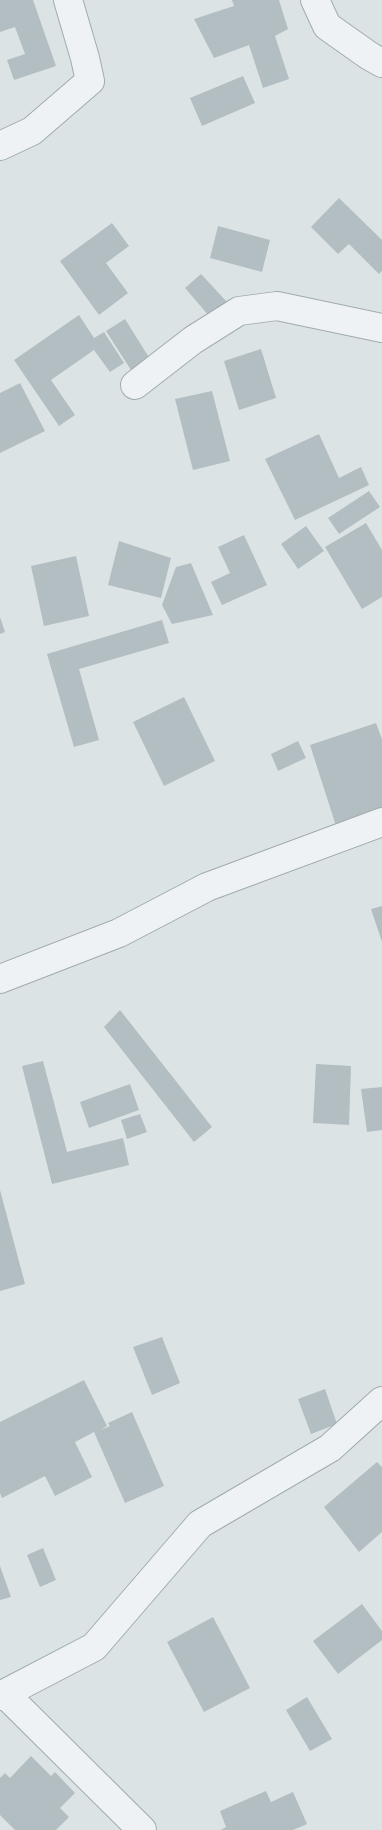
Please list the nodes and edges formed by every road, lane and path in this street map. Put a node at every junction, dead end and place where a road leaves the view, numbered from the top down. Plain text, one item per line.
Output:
1 (68, 0) edge
2 (315, 0) edge
3 (382, 63) edge
4 (0, 146) edge
5 (382, 328) edge
6 (135, 385) dead end
7 (382, 822) edge
8 (0, 979) edge
9 (382, 1401) edge
10 (3, 1695) edge
11 (142, 1830) edge

1 - 4 street
2 - 3 street
5 - 6 street
7 - 8 street
9 - 10 street
10 - 11 street

